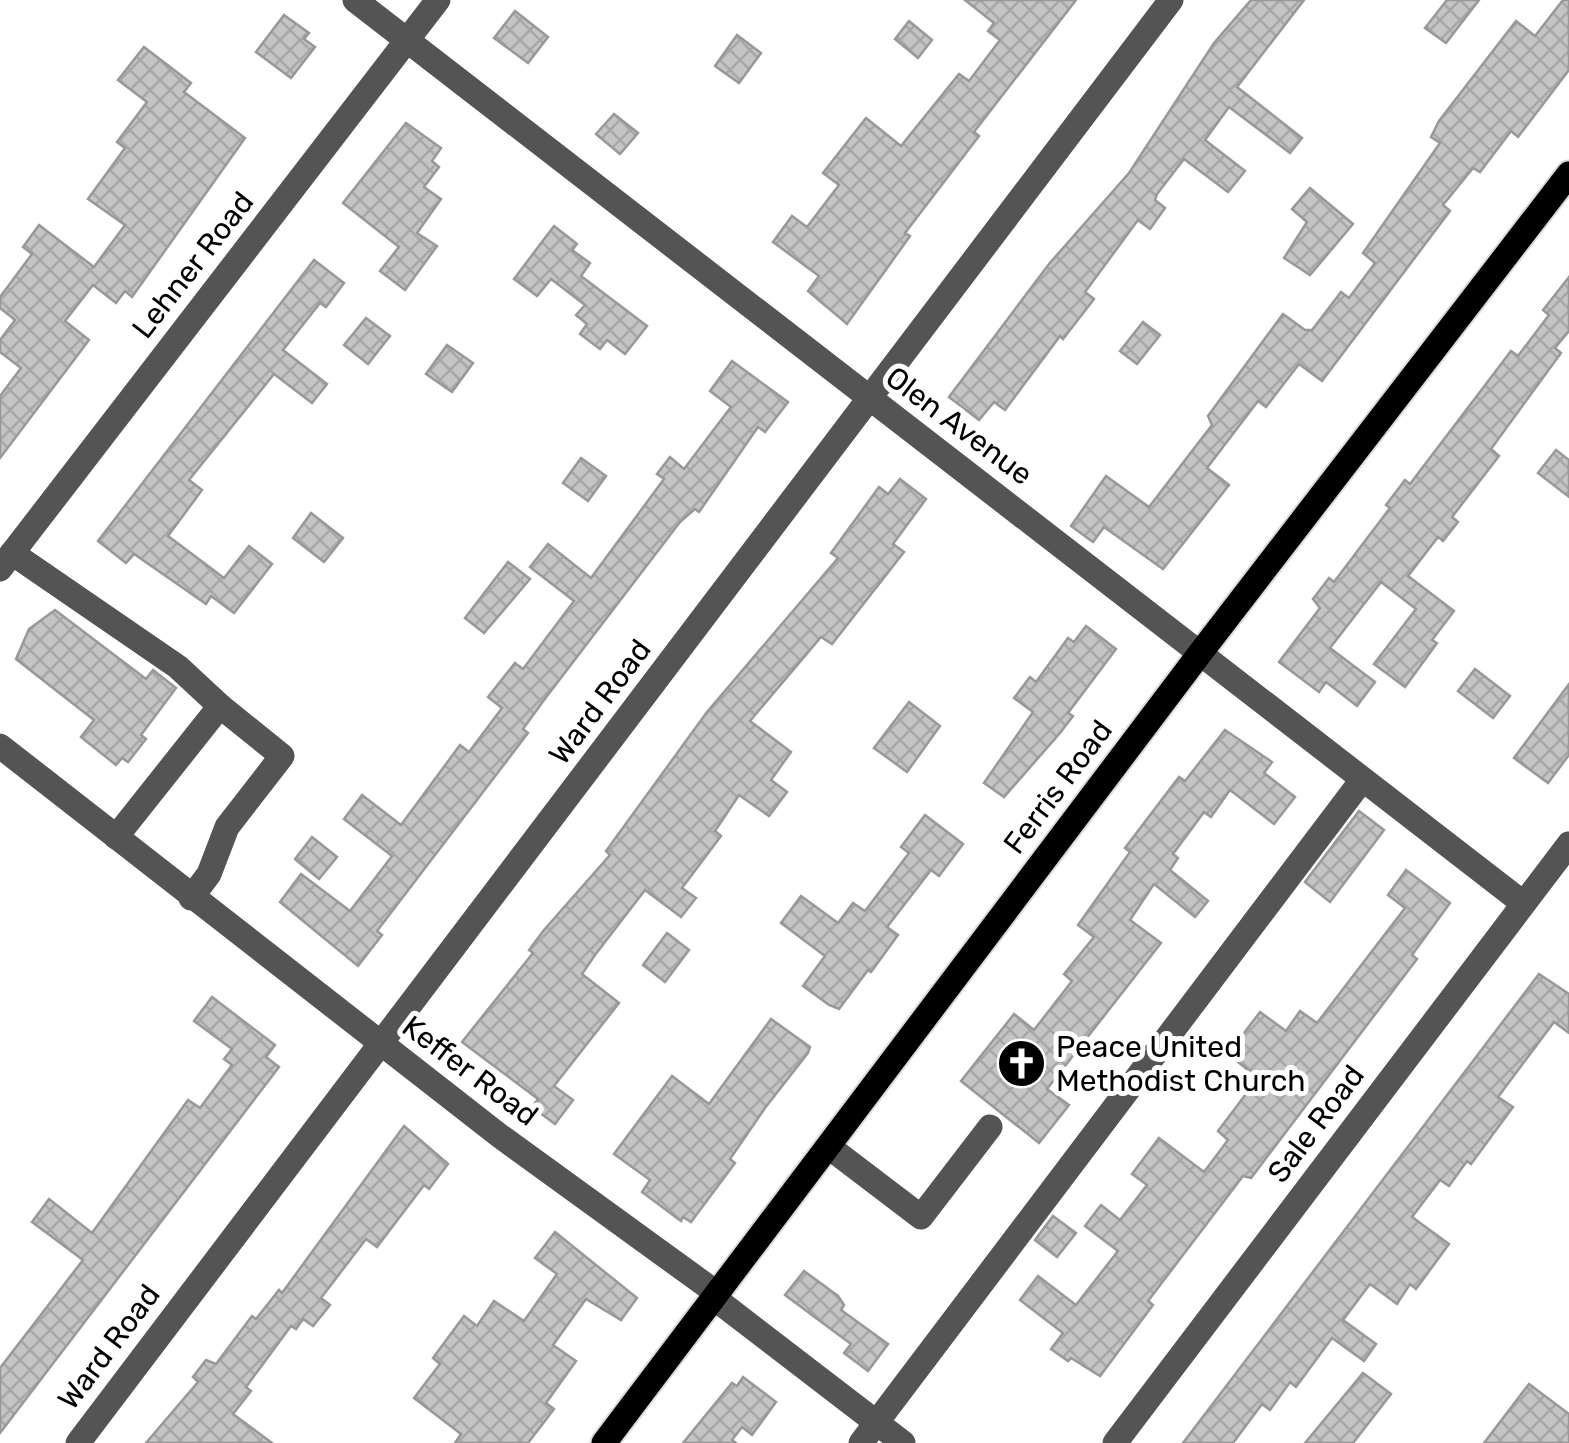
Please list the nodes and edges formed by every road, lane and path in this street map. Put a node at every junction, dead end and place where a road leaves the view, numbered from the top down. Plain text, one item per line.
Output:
1 (355, 0) edge
2 (438, 0) edge
3 (1171, 0) edge
4 (408, 40) junction
5 (1569, 174) edge
6 (870, 399) junction
7 (6, 561) edge
8 (1200, 652) junction
9 (220, 706) junction
10 (0, 746) edge
11 (1362, 780) junction
12 (116, 837) junction
13 (1569, 844) edge
14 (192, 898) junction
15 (1524, 903) junction
16 (382, 1045) junction
17 (990, 1127) dead end
18 (830, 1146) junction
19 (716, 1297) junction
20 (869, 1433) edge
21 (78, 1443) edge
22 (604, 1443) edge
23 (902, 1443) edge
24 (1115, 1443) edge

1 - 4 street, Olen Avenue
2 - 4 street, Lehner Road
3 - 6 street, Ward Road
4 - 6 street, Olen Avenue
4 - 7 street, Lehner Road
5 - 8 main road, Ferris Road
6 - 8 street, Olen Avenue
6 - 16 street, Ward Road
7 - 9 street
8 - 11 street, Olen Avenue
8 - 18 main road, Ferris Road
9 - 12 street
9 - 14 street
10 - 12 street, Keffer Road
11 - 15 street, Olen Avenue
11 - 20 street
12 - 14 street, Keffer Road
13 - 15 street, Sale Road
14 - 16 street, Keffer Road
15 - 24 street, Sale Road
16 - 19 street, Keffer Road
16 - 21 street, Ward Road
17 - 18 street
18 - 19 main road, Ferris Road
19 - 20 street, Keffer Road
19 - 22 main road, Ferris Road
20 - 23 street, Keffer Road

